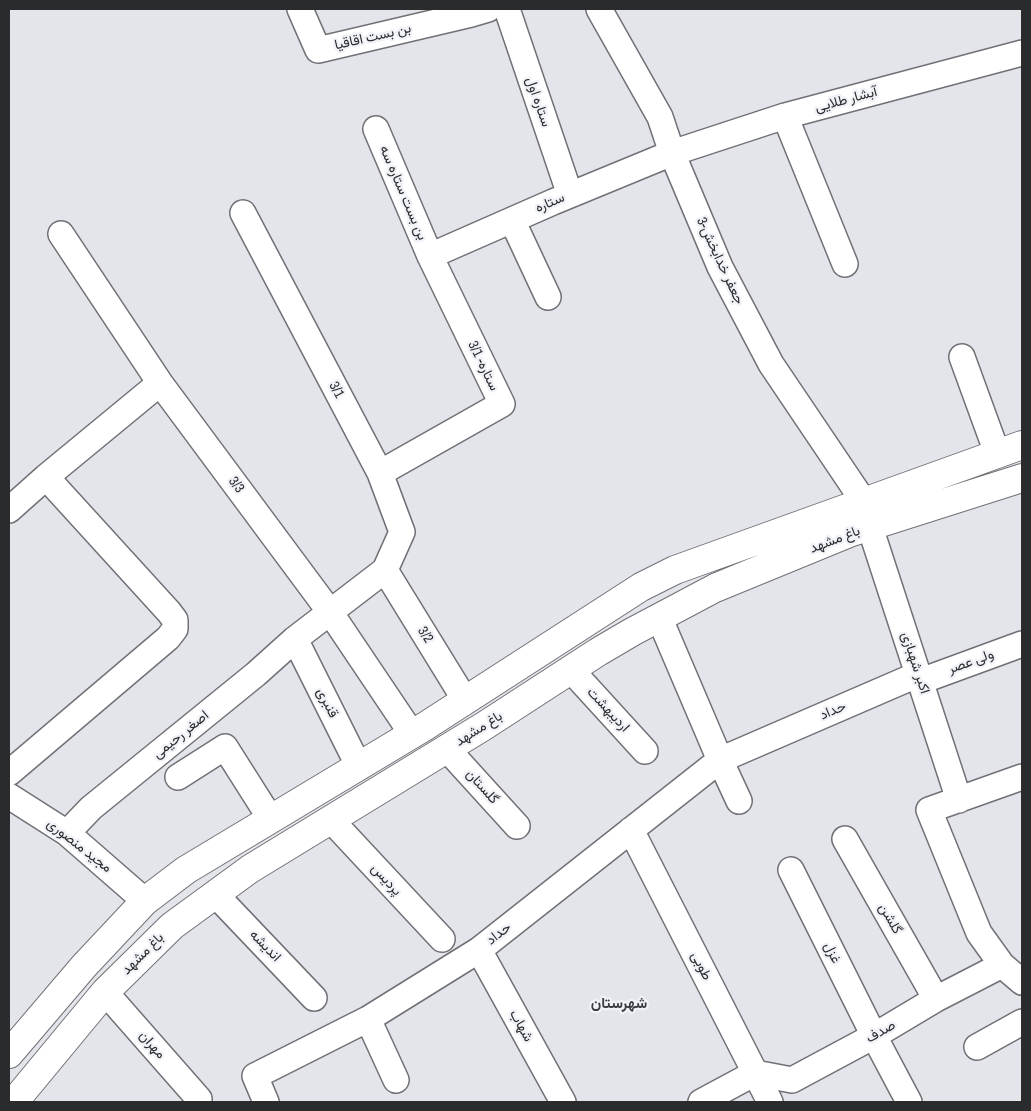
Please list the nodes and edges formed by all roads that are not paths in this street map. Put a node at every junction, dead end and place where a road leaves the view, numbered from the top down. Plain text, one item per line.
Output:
1 (300, 9) edge
2 (507, 9) edge
3 (599, 9) edge
4 (476, 11) edge
5 (1022, 53) edge
6 (785, 116) junction
7 (376, 129) dead end
8 (672, 153) junction
9 (570, 195) junction
10 (243, 213) dead end
11 (512, 220) junction
12 (61, 234) dead end
13 (430, 256) junction
14 (845, 264) dead end
15 (548, 297) dead end
16 (962, 357) dead end
17 (160, 383) junction
18 (1010, 449) edge
19 (380, 473) junction
20 (46, 477) junction
21 (1022, 478) edge
22 (9, 510) edge
23 (867, 514) junction
24 (385, 570) junction
25 (330, 612) junction
26 (660, 617) junction
27 (577, 627) junction
28 (295, 639) junction
29 (1022, 644) edge
30 (598, 652) junction
31 (524, 662) junction
32 (571, 670) junction
33 (920, 678) junction
34 (543, 688) junction
35 (465, 700) junction
36 (412, 734) junction
37 (447, 749) junction
38 (645, 751) dead end
39 (720, 760) junction
40 (359, 767) junction
41 (9, 773) edge
42 (178, 777) dead end
43 (1022, 777) edge
44 (9, 796) edge
45 (739, 800) dead end
46 (959, 800) junction
47 (270, 818) junction
48 (331, 820) junction
49 (517, 826) dead end
50 (631, 830) junction
51 (67, 833) junction
52 (845, 839) dead end
53 (791, 870) dead end
54 (215, 894) junction
55 (145, 901) junction
56 (442, 939) dead end
57 (479, 950) junction
58 (1002, 965) junction
59 (1022, 982) edge
60 (105, 992) junction
61 (314, 998) dead end
62 (936, 999) junction
63 (368, 1019) junction
64 (1022, 1022) edge
65 (874, 1036) junction
66 (975, 1045) dead end
67 (9, 1054) edge
68 (755, 1073) junction
69 (396, 1080) dead end
70 (200, 1099) dead end
71 (14, 1102) edge
72 (266, 1102) edge
73 (563, 1102) edge
74 (702, 1102) edge
75 (770, 1102) edge
76 (910, 1102) edge

1 - 4 street, بن بست اقاقیا
2 - 9 street, ستاره اول
3 - 8 street, جعفر خدابخش-3
5 - 6 street, آبشار طلایی
6 - 8 street, آبشار طلایی
6 - 14 street
7 - 13 street, بن بست ستاره سه
8 - 9 street, ستاره
8 - 23 street, جعفر خدابخش-3
9 - 11 street, ستاره
10 - 19 street, 3/1
11 - 13 street, ستاره
11 - 15 street
12 - 17 street, 3/3
13 - 19 street, ستاره- 3/1
16 - 18 street
17 - 20 street
17 - 25 street, 3/3
18 - 23 main road, باغ مشهد
19 - 24 street, 3/1
20 - 22 street
20 - 41 street
21 - 23 main road, باغ مشهد
23 - 26 main road, باغ مشهد
23 - 27 main road, باغ مشهد
23 - 33 street, اکبر شهبازی
24 - 25 street, اصغر رحیمی
24 - 35 street, 3/2
25 - 28 street, اصغر رحیمی
25 - 36 street, 3/3
26 - 30 main road, باغ مشهد
26 - 39 street
27 - 30 main road
27 - 31 main road, باغ مشهد
28 - 40 street, قنبری
28 - 51 street, اصغر رحیمی
29 - 33 street, ولی عصر
30 - 32 main road, باغ مشهد
31 - 34 main road
31 - 35 main road, باغ مشهد
32 - 34 main road, باغ مشهد
32 - 38 street, اردیبهشت
33 - 39 street, حداد
33 - 46 street, اکبر شهبازی
34 - 37 main road, باغ مشهد
35 - 36 main road, باغ مشهد
36 - 40 main road, باغ مشهد
37 - 48 main road, باغ مشهد
37 - 49 street, گلستان
39 - 45 street
39 - 50 street, حداد
40 - 47 main road, باغ مشهد
42 - 47 street
43 - 46 street
44 - 51 street, مجید منصوری
46 - 58 street
47 - 55 main road, باغ مشهد
48 - 54 main road, باغ مشهد
48 - 56 street, پردیس
50 - 57 street, حداد
50 - 68 street, طوبی
51 - 55 street, مجید منصوری
52 - 62 street, گلشن
53 - 65 street, غزل
54 - 60 main road, باغ مشهد
54 - 61 street, اندیشه
55 - 67 main road, باغ مشهد
57 - 63 street, حداد
57 - 73 street, شهاب
58 - 59 street
58 - 62 street, صدف
60 - 70 street, مهران
60 - 71 main road, باغ مشهد
62 - 65 street, صدف
63 - 69 street
63 - 72 street, حداد
64 - 66 street
65 - 68 street, صدف
65 - 76 street, غزل
68 - 74 street
68 - 75 street, طوبی

